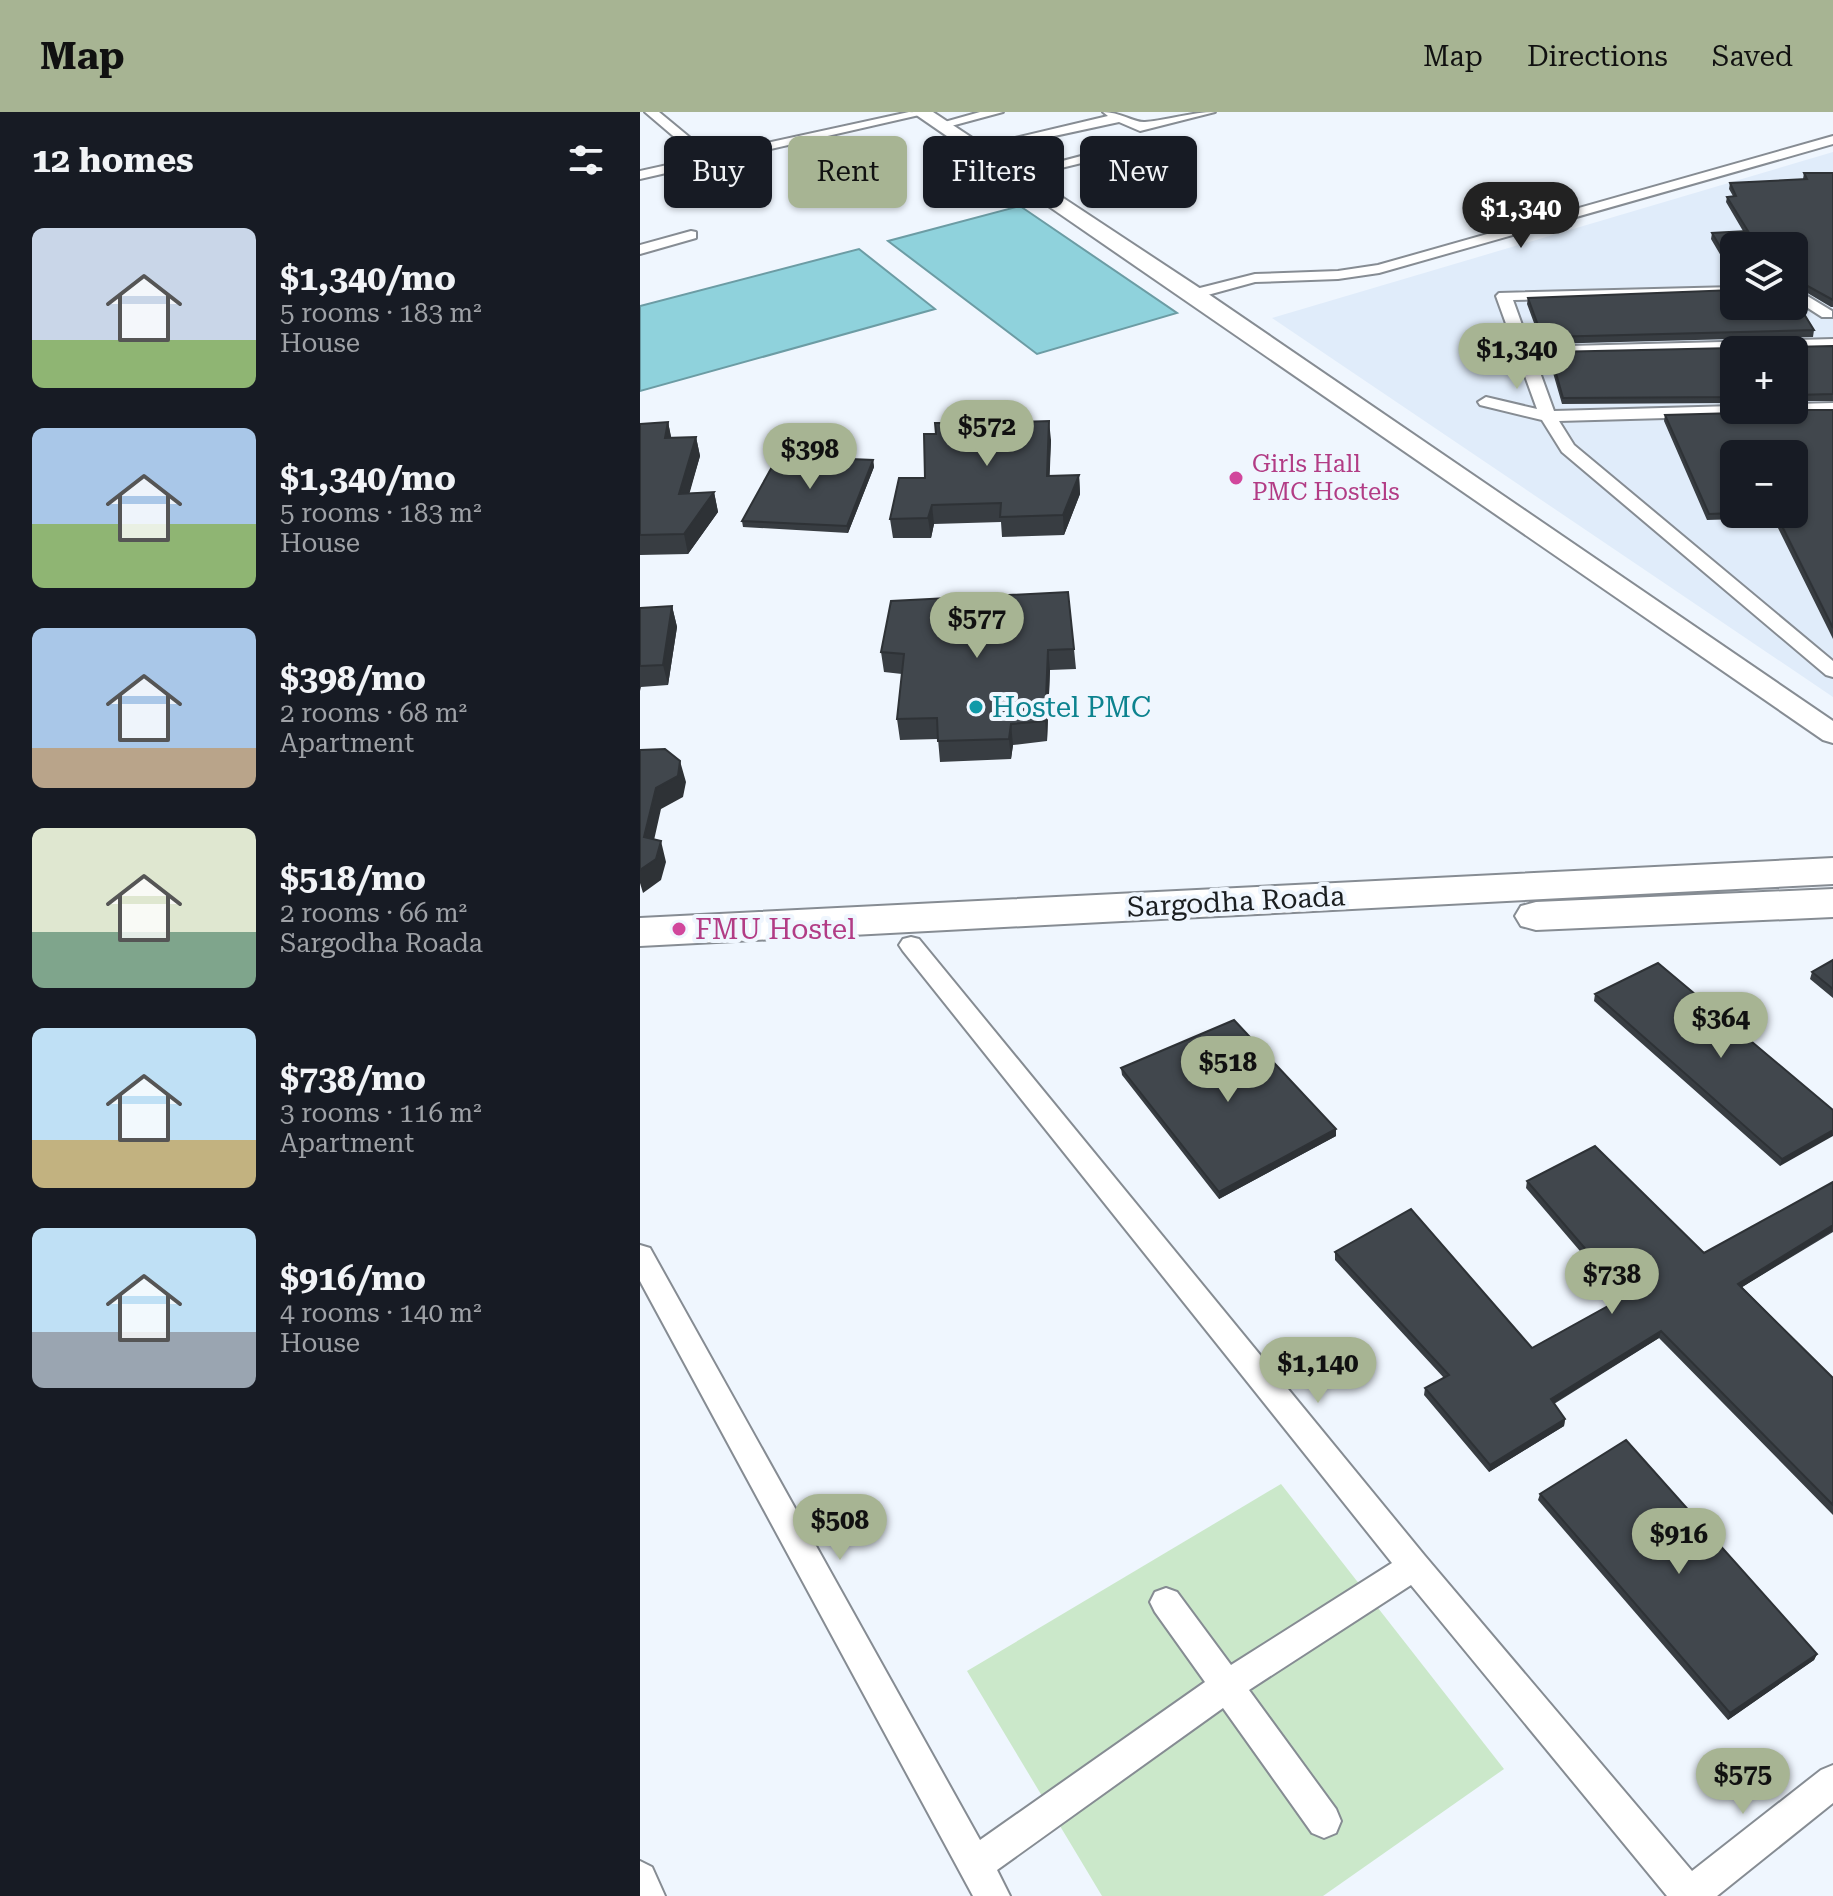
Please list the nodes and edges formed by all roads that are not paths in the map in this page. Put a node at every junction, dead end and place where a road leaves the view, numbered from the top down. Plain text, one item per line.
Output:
1 (651, 112) edge
2 (997, 112) edge
3 (1209, 112) edge
4 (1114, 115) edge
5 (927, 116) edge
6 (680, 136) edge
7 (957, 136) edge
8 (1029, 136) edge
9 (1833, 140) edge
10 (772, 147) edge
11 (664, 170) edge
12 (640, 175) edge
13 (1064, 207) edge
14 (691, 235) dead end
15 (640, 250) edge
16 (1720, 291) edge
17 (1193, 294) junction
18 (1808, 301) edge
19 (1831, 317) edge
20 (1833, 344) edge
21 (1524, 352) junction
22 (1486, 402) dead end
23 (1833, 408) edge
24 (1808, 409) edge
25 (1720, 411) edge
26 (1548, 416) junction
27 (1833, 671) edge
28 (1833, 734) edge
29 (1829, 885) edge
30 (640, 932) edge
31 (911, 945) junction
32 (640, 958) edge
33 (640, 1256) edge
34 (1414, 1566) junction
35 (1166, 1602) dead end
36 (1228, 1685) junction
37 (1833, 1782) edge
38 (1324, 1821) dead end
39 (975, 1865) junction
40 (640, 1879) edge
41 (647, 1896) edge
42 (992, 1896) edge
43 (1690, 1896) edge

1 - 6 street
2 - 5 street
3 - 4 street
4 - 8 street
5 - 7 street
5 - 10 street
9 - 17 street
11 - 12 street
13 - 17 street
14 - 15 street
16 - 21 street
17 - 28 street
18 - 19 street
20 - 21 street
21 - 26 street
22 - 26 street
23 - 24 street
25 - 26 street
26 - 27 street
29 - 30 highway, Sargodha Roada
29 - 31 highway, Sargodha Roada
31 - 32 highway, Sargodha Roada
31 - 34 street
33 - 39 street
34 - 36 street
34 - 43 street
35 - 36 street
36 - 38 street
36 - 39 street
37 - 43 street
39 - 42 street
40 - 41 street

